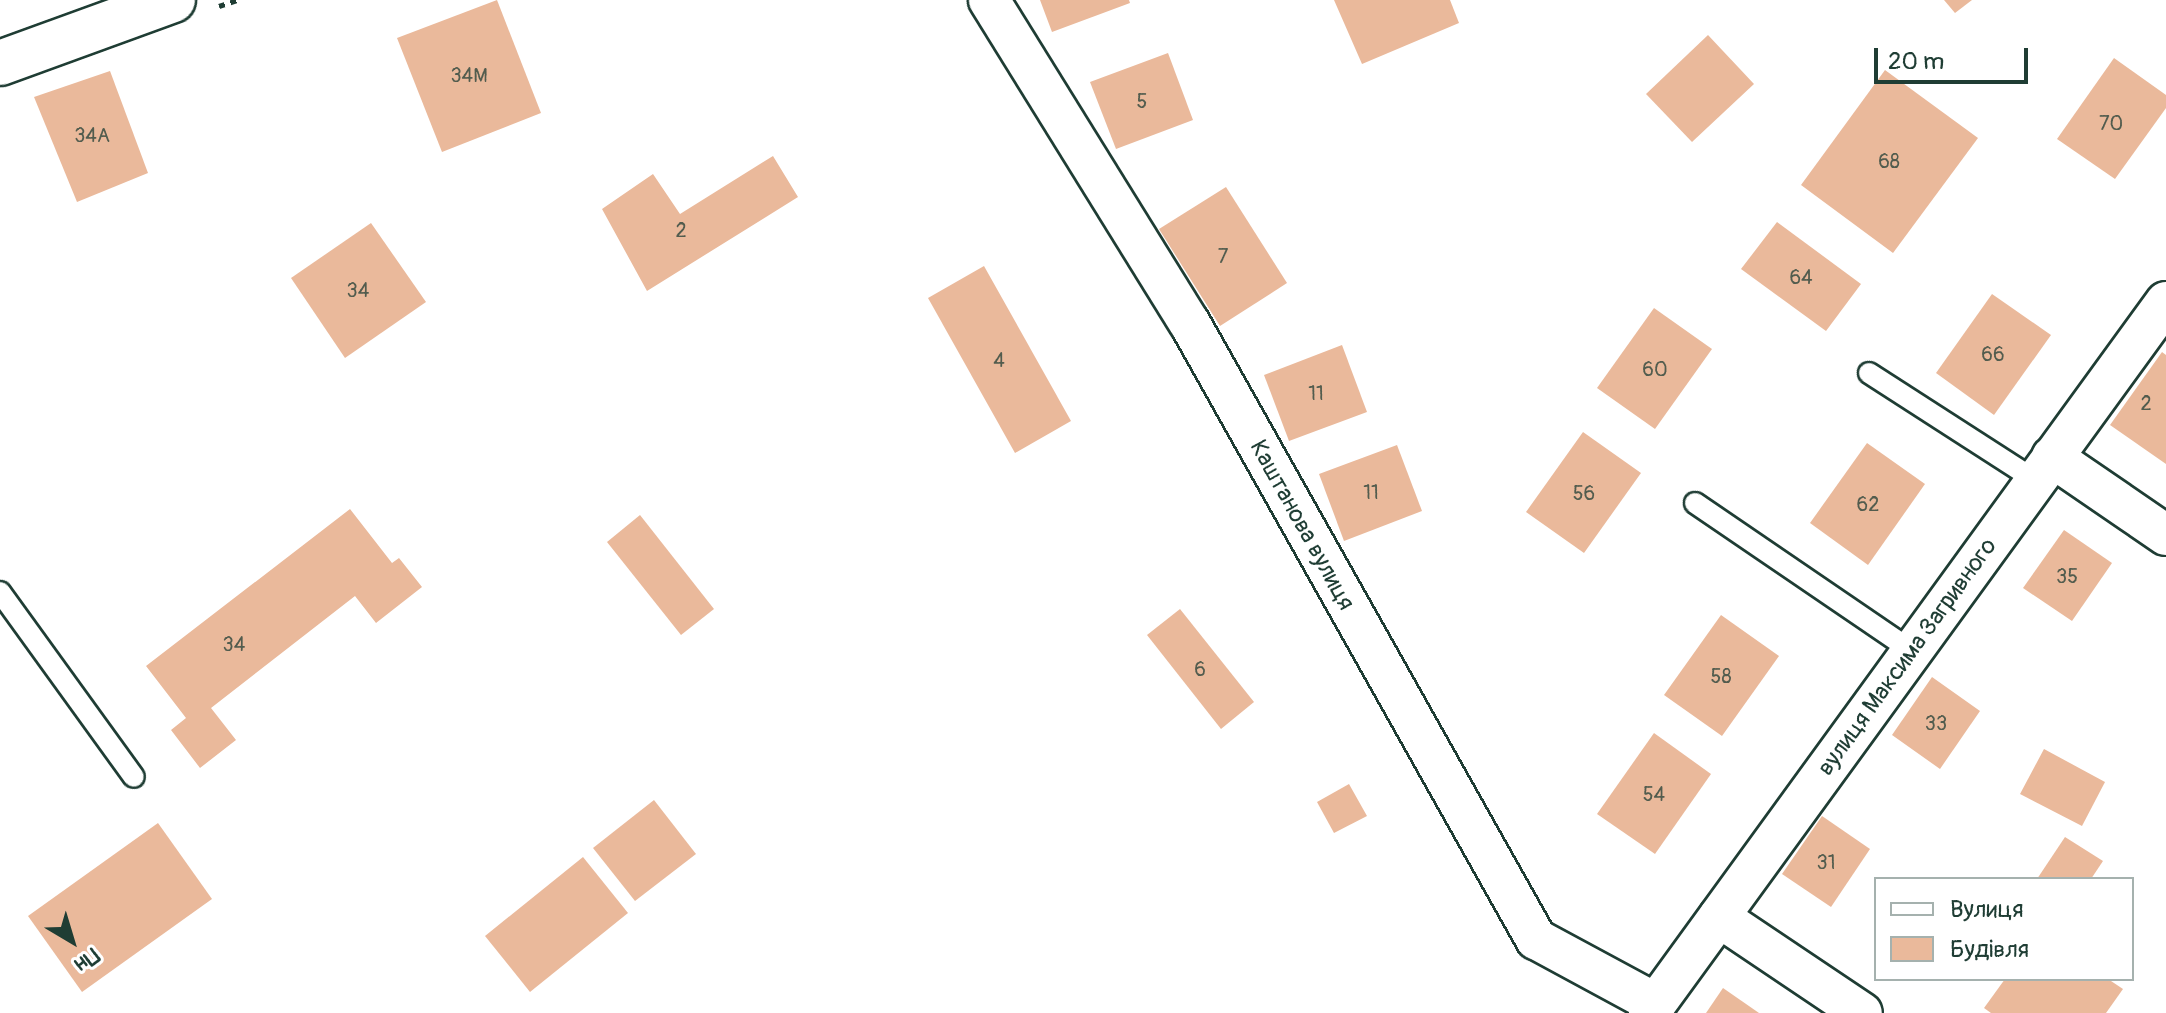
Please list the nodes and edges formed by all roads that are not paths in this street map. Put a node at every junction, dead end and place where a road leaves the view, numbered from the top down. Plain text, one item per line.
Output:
1 (173, 0) edge
2 (989, 0) edge
3 (0, 63) edge
4 (2166, 302) edge
5 (1869, 373) dead end
6 (2043, 469) junction
7 (1695, 503) dead end
8 (2166, 535) edge
9 (0, 592) edge
10 (1912, 651) junction
11 (134, 777) dead end
12 (1719, 917) junction
13 (1653, 1008) edge
14 (1862, 1013) edge

1 - 3 street
2 - 13 street, Каштанова вулиця
4 - 6 street, вулиця Максима Загривного
5 - 6 lane
6 - 8 street
6 - 10 street, вулиця Максима Загривного
7 - 10 lane
9 - 11 lane
10 - 12 street, вулиця Максима Загривного
12 - 13 street, вулиця Максима Загривного
12 - 14 street

